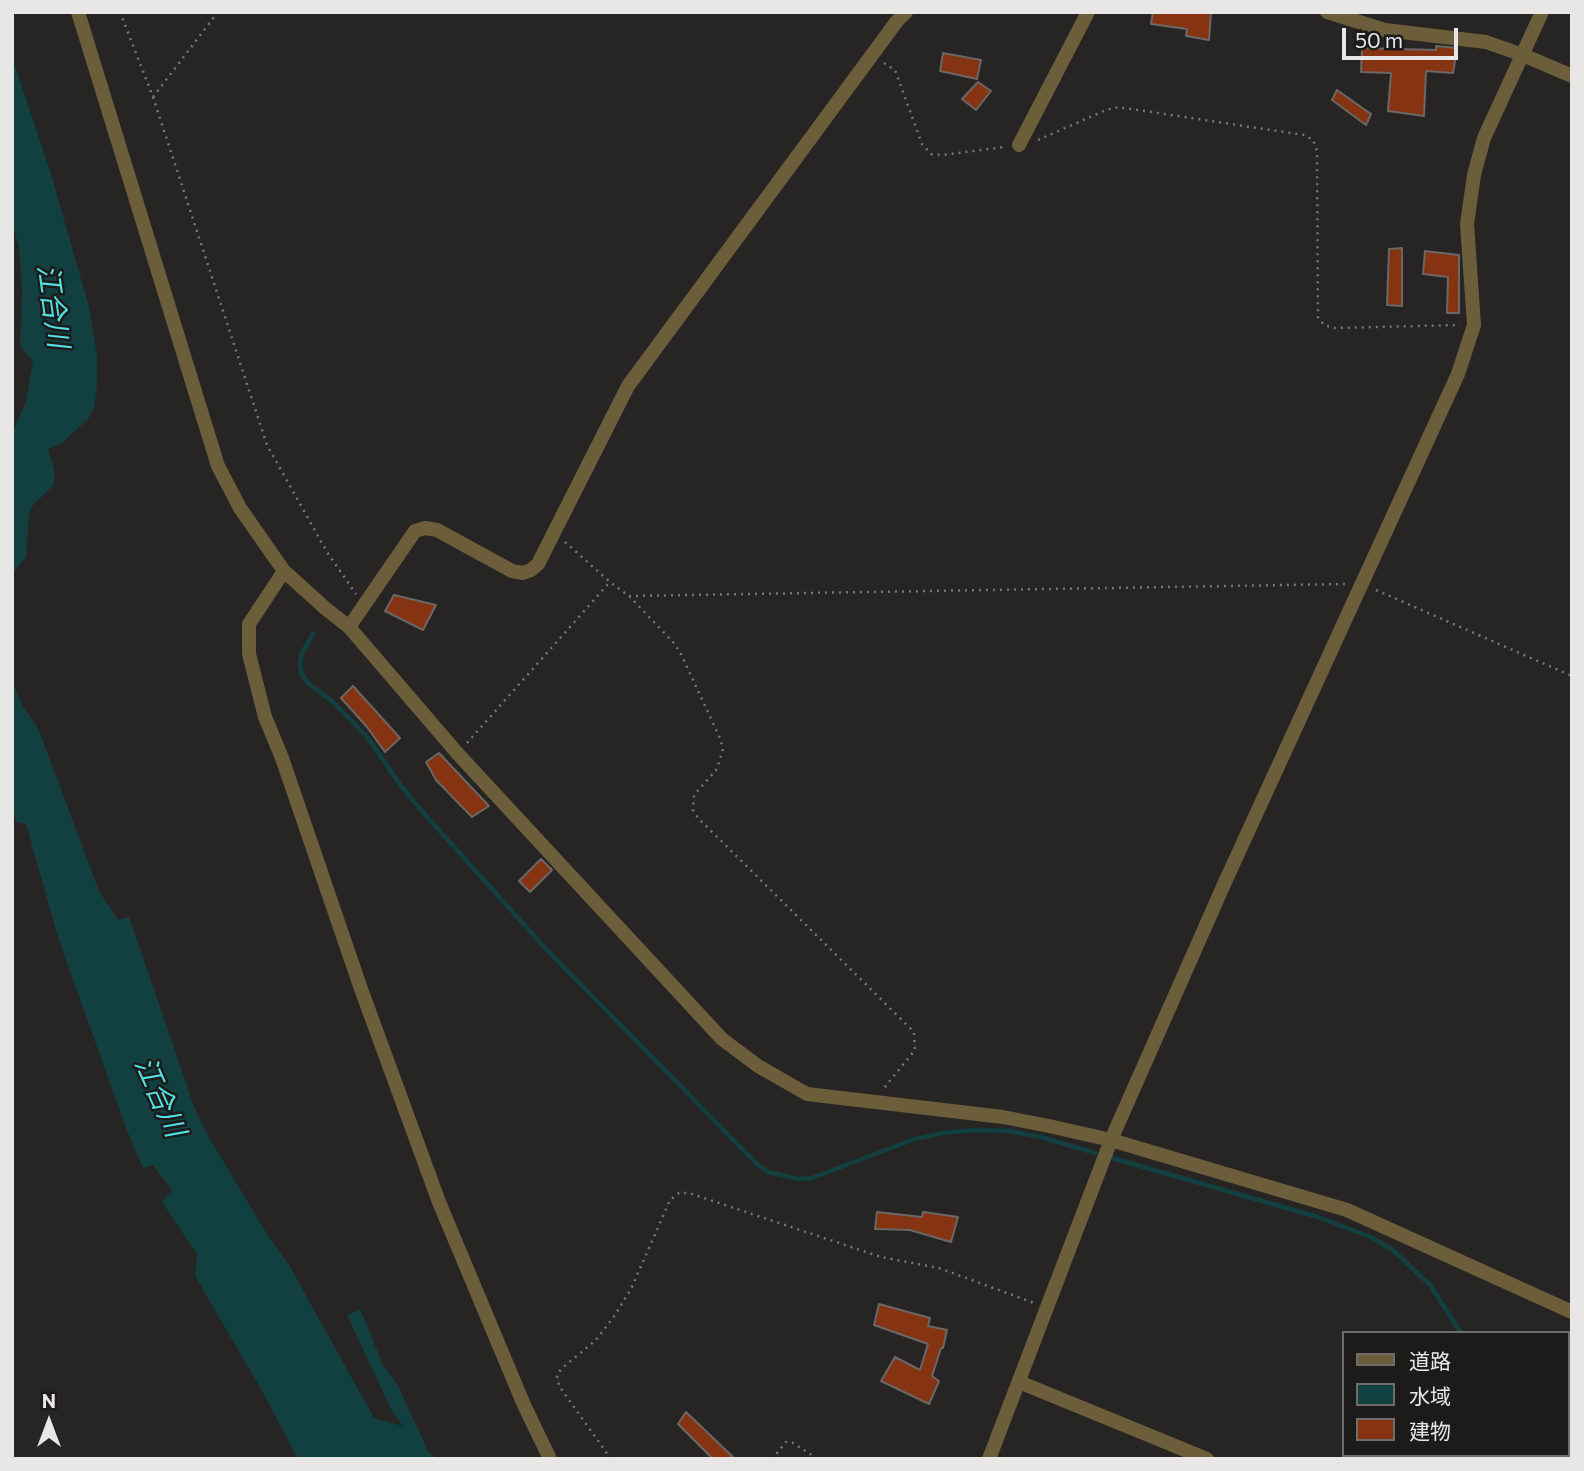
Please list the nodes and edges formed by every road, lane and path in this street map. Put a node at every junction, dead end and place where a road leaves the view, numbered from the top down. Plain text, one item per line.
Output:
1 (78, 12) edge
2 (120, 12) edge
3 (218, 12) edge
4 (906, 12) edge
5 (1088, 12) edge
6 (1327, 12) edge
7 (1542, 12) edge
8 (1523, 55) junction
9 (872, 56) junction
10 (1572, 76) edge
11 (153, 97) junction
12 (1019, 145) junction
13 (1474, 325) junction
14 (554, 532) junction
15 (284, 571) junction
16 (610, 582) junction
17 (1363, 584) junction
18 (629, 596) junction
19 (364, 606) junction
20 (349, 627) junction
21 (1572, 676) edge
22 (458, 754) junction
23 (872, 1101) junction
24 (1111, 1140) junction
25 (1048, 1307) junction
26 (1572, 1312) edge
27 (1019, 1382) junction
28 (550, 1459) edge
29 (611, 1459) edge
30 (772, 1459) edge
31 (818, 1459) edge
32 (989, 1459) edge
33 (1207, 1459) edge

1 - 15 street
2 - 11 path
3 - 11 path
4 - 9 street
5 - 12 street
6 - 8 street
7 - 8 street
8 - 10 street
8 - 13 street
9 - 12 path
9 - 14 street
11 - 19 path
12 - 13 path
13 - 17 street
14 - 16 path
14 - 19 street
15 - 20 street
15 - 28 street
16 - 18 path
16 - 22 path
17 - 18 path
17 - 21 path
17 - 24 street
18 - 23 path
19 - 20 street
20 - 22 street
22 - 23 street
23 - 24 street
24 - 25 street
24 - 26 street
25 - 27 street
25 - 29 path
27 - 32 street
27 - 33 street
30 - 31 path

